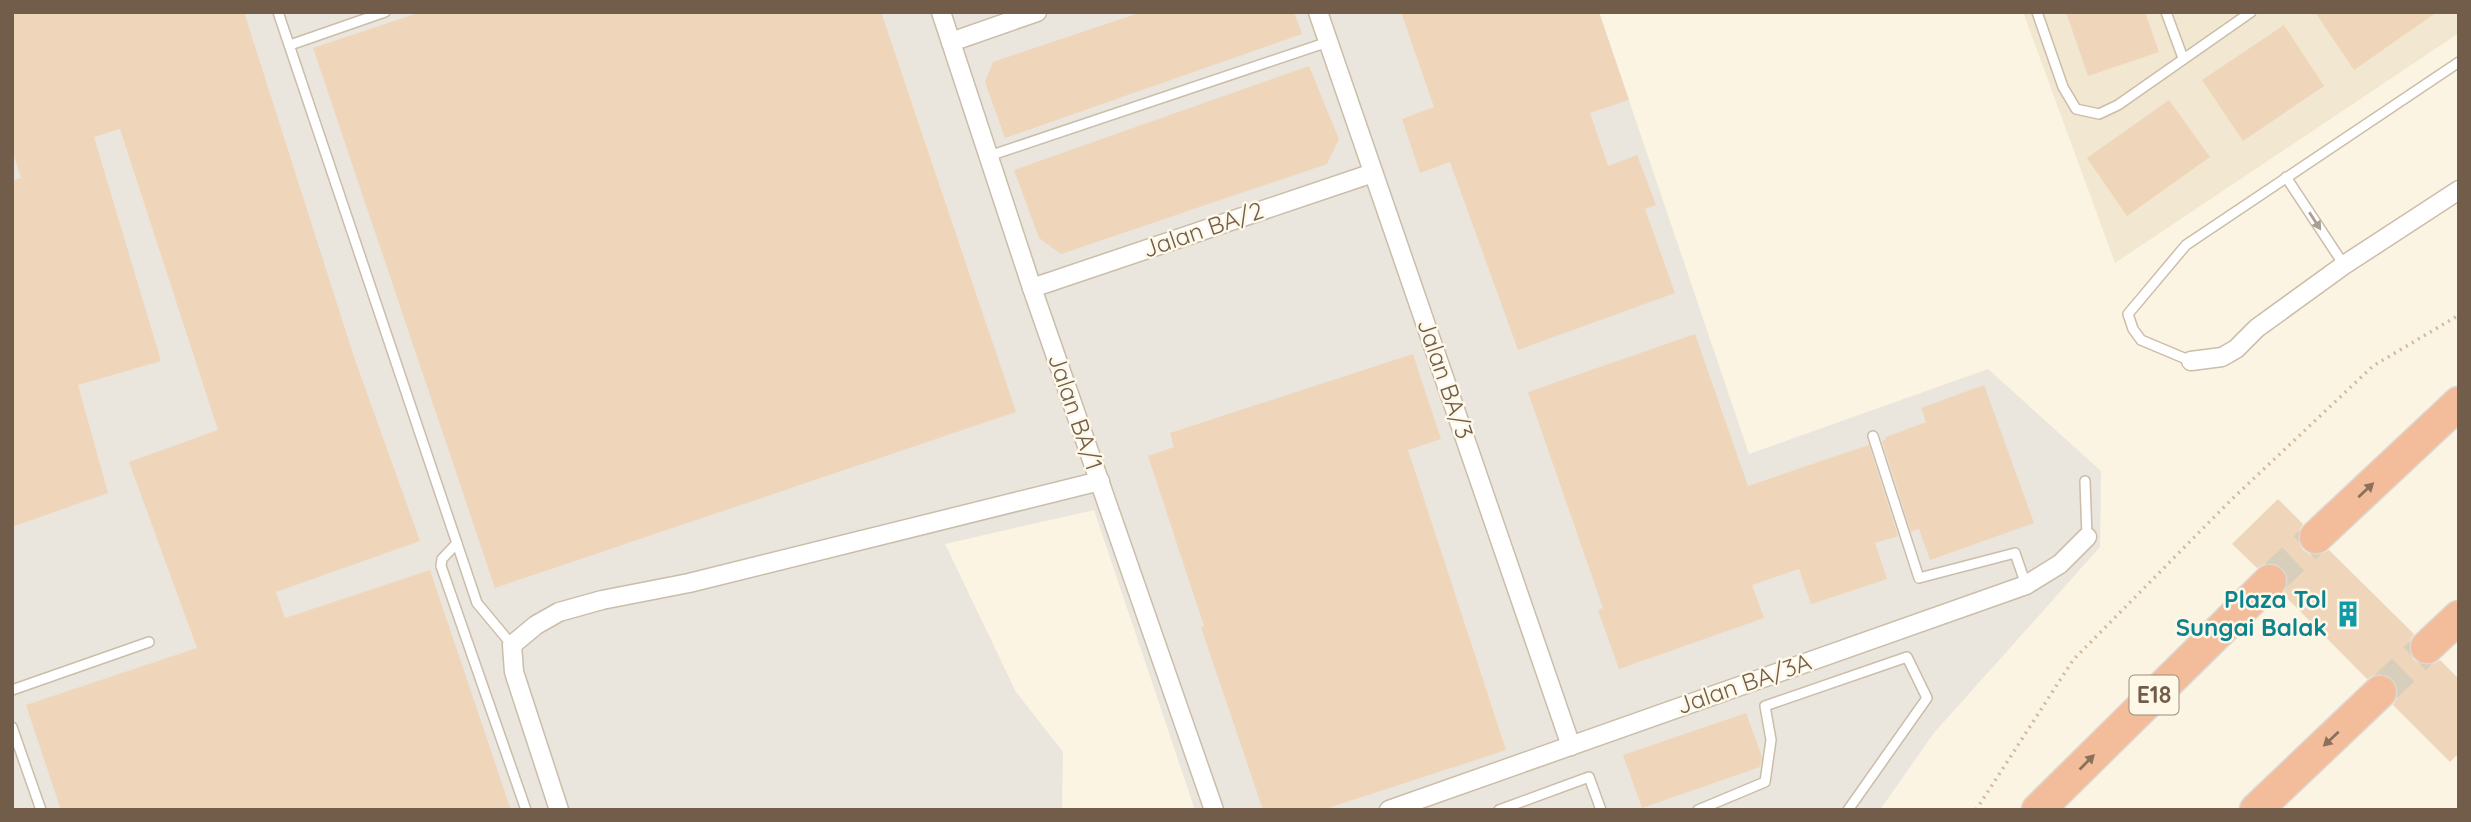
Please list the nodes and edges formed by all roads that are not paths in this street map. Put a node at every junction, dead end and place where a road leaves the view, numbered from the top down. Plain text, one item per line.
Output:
1 (278, 12) edge
2 (385, 12) edge
3 (941, 12) edge
4 (1037, 12) edge
5 (1318, 12) edge
6 (2036, 12) edge
7 (2166, 12) edge
8 (2251, 12) edge
9 (951, 42) junction
10 (1328, 42) junction
11 (289, 45) junction
12 (2183, 58) junction
13 (2459, 62) edge
14 (989, 156) junction
15 (1373, 173) junction
16 (2286, 177) junction
17 (2459, 190) edge
18 (2344, 265) junction
19 (1032, 288) junction
20 (2191, 361) joint
21 (2459, 403) edge
22 (1873, 436) dead end
23 (1100, 481) junction
24 (2085, 481) dead end
25 (2087, 537) joint
26 (2316, 537) tunnel mouth
27 (457, 543) junction
28 (2270, 581) tunnel mouth
29 (2026, 585) junction
30 (2459, 617) edge
31 (149, 642) dead end
32 (512, 645) junction
33 (2427, 647) tunnel mouth
34 (12, 690) edge
35 (2380, 692) tunnel mouth
36 (12, 727) edge
37 (1571, 746) junction
38 (41, 810) edge
39 (526, 810) edge
40 (559, 810) edge
41 (1214, 810) edge
42 (1389, 810) edge
43 (1499, 810) edge
44 (1601, 810) edge
45 (1698, 810) edge
46 (1848, 810) edge
47 (2038, 810) edge
48 (2256, 810) edge

1 - 11 lane
2 - 11 lane
3 - 9 street, Jalan BA/1
4 - 9 street
5 - 10 street, Jalan BA/3
6 - 12 lane
7 - 12 lane
8 - 12 lane
9 - 14 street, Jalan BA/1
10 - 14 lane
10 - 15 street, Jalan BA/3
11 - 27 lane
13 - 16 lane
14 - 19 street, Jalan BA/1
15 - 19 street, Jalan BA/2
15 - 37 street, Jalan BA/3
16 -> 18 lane
16 - 20 lane
17 - 18 street
18 - 20 street
19 - 23 street, Jalan BA/1
26 -> 21 highway
22 - 29 lane
23 - 32 street
23 - 41 street, Jalan BA/1
24 - 25 lane
25 - 29 street, Jalan BA/3A
27 - 32 lane
27 - 39 lane
47 -> 28 highway, E18
29 - 37 street, Jalan BA/3A
30 - 33 highway
31 - 34 lane
32 - 40 street
35 -> 48 highway
36 - 38 lane
37 - 42 street, Jalan BA/3A
43 - 44 lane
45 - 46 lane

